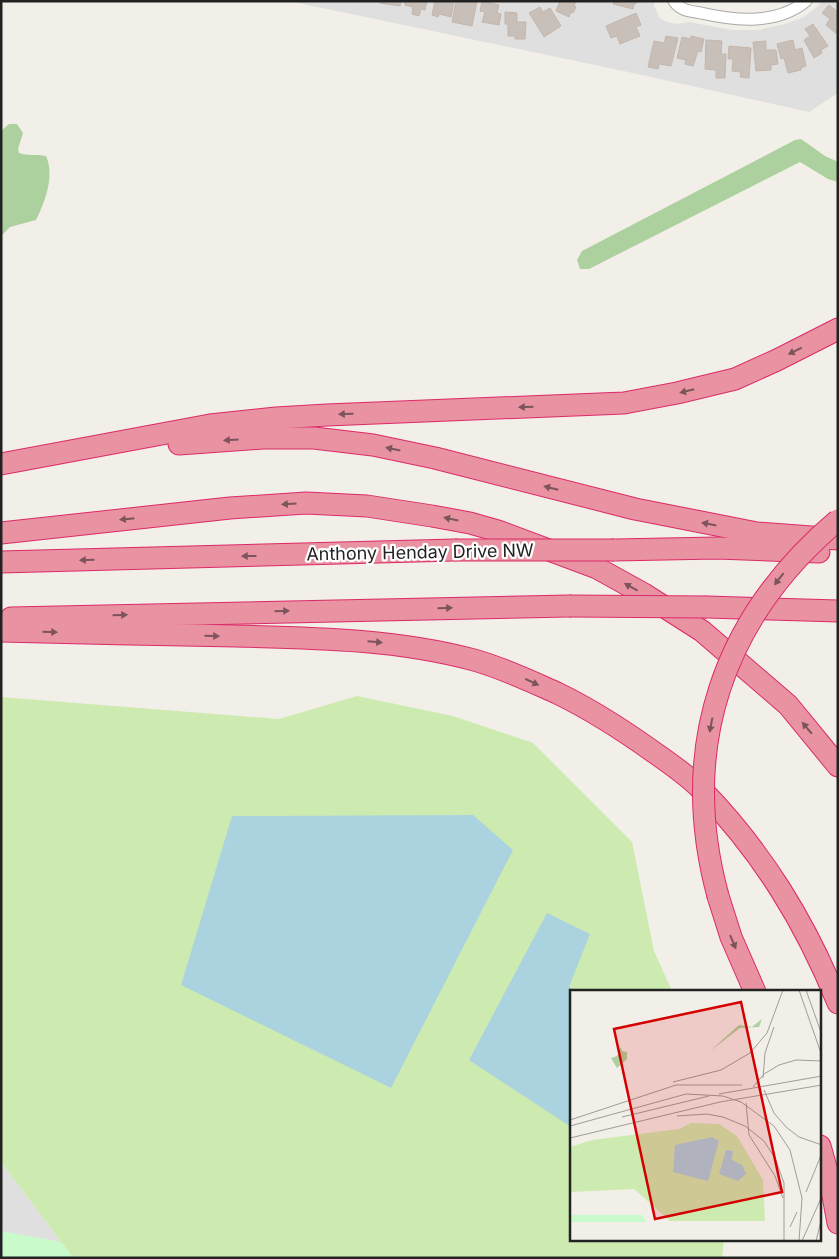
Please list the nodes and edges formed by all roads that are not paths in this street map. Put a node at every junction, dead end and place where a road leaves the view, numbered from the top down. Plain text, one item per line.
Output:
1 (806, 1) edge
2 (674, 2) edge
3 (838, 329) edge
4 (1, 464) edge
5 (1, 472) edge
6 (838, 520) edge
7 (1, 532) edge
8 (838, 538) edge
9 (806, 544) junction
10 (838, 553) edge
11 (1, 562) edge
12 (838, 611) edge
13 (1, 618) edge
14 (1, 632) edge
15 (838, 766) edge
16 (754, 990) edge
17 (838, 1003) edge
18 (822, 1153) edge
19 (838, 1223) edge

1 - 2 street
3 -> 4 highway
9 -> 5 highway
6 -> 16 highway, bridge
15 -> 7 highway
8 - 9 highway
9 - 10 highway, Anthony Henday Drive NW
9 -> 11 highway, Anthony Henday Drive NW, bridge
13 -> 12 highway, bridge
14 -> 17 highway
18 - 19 highway

